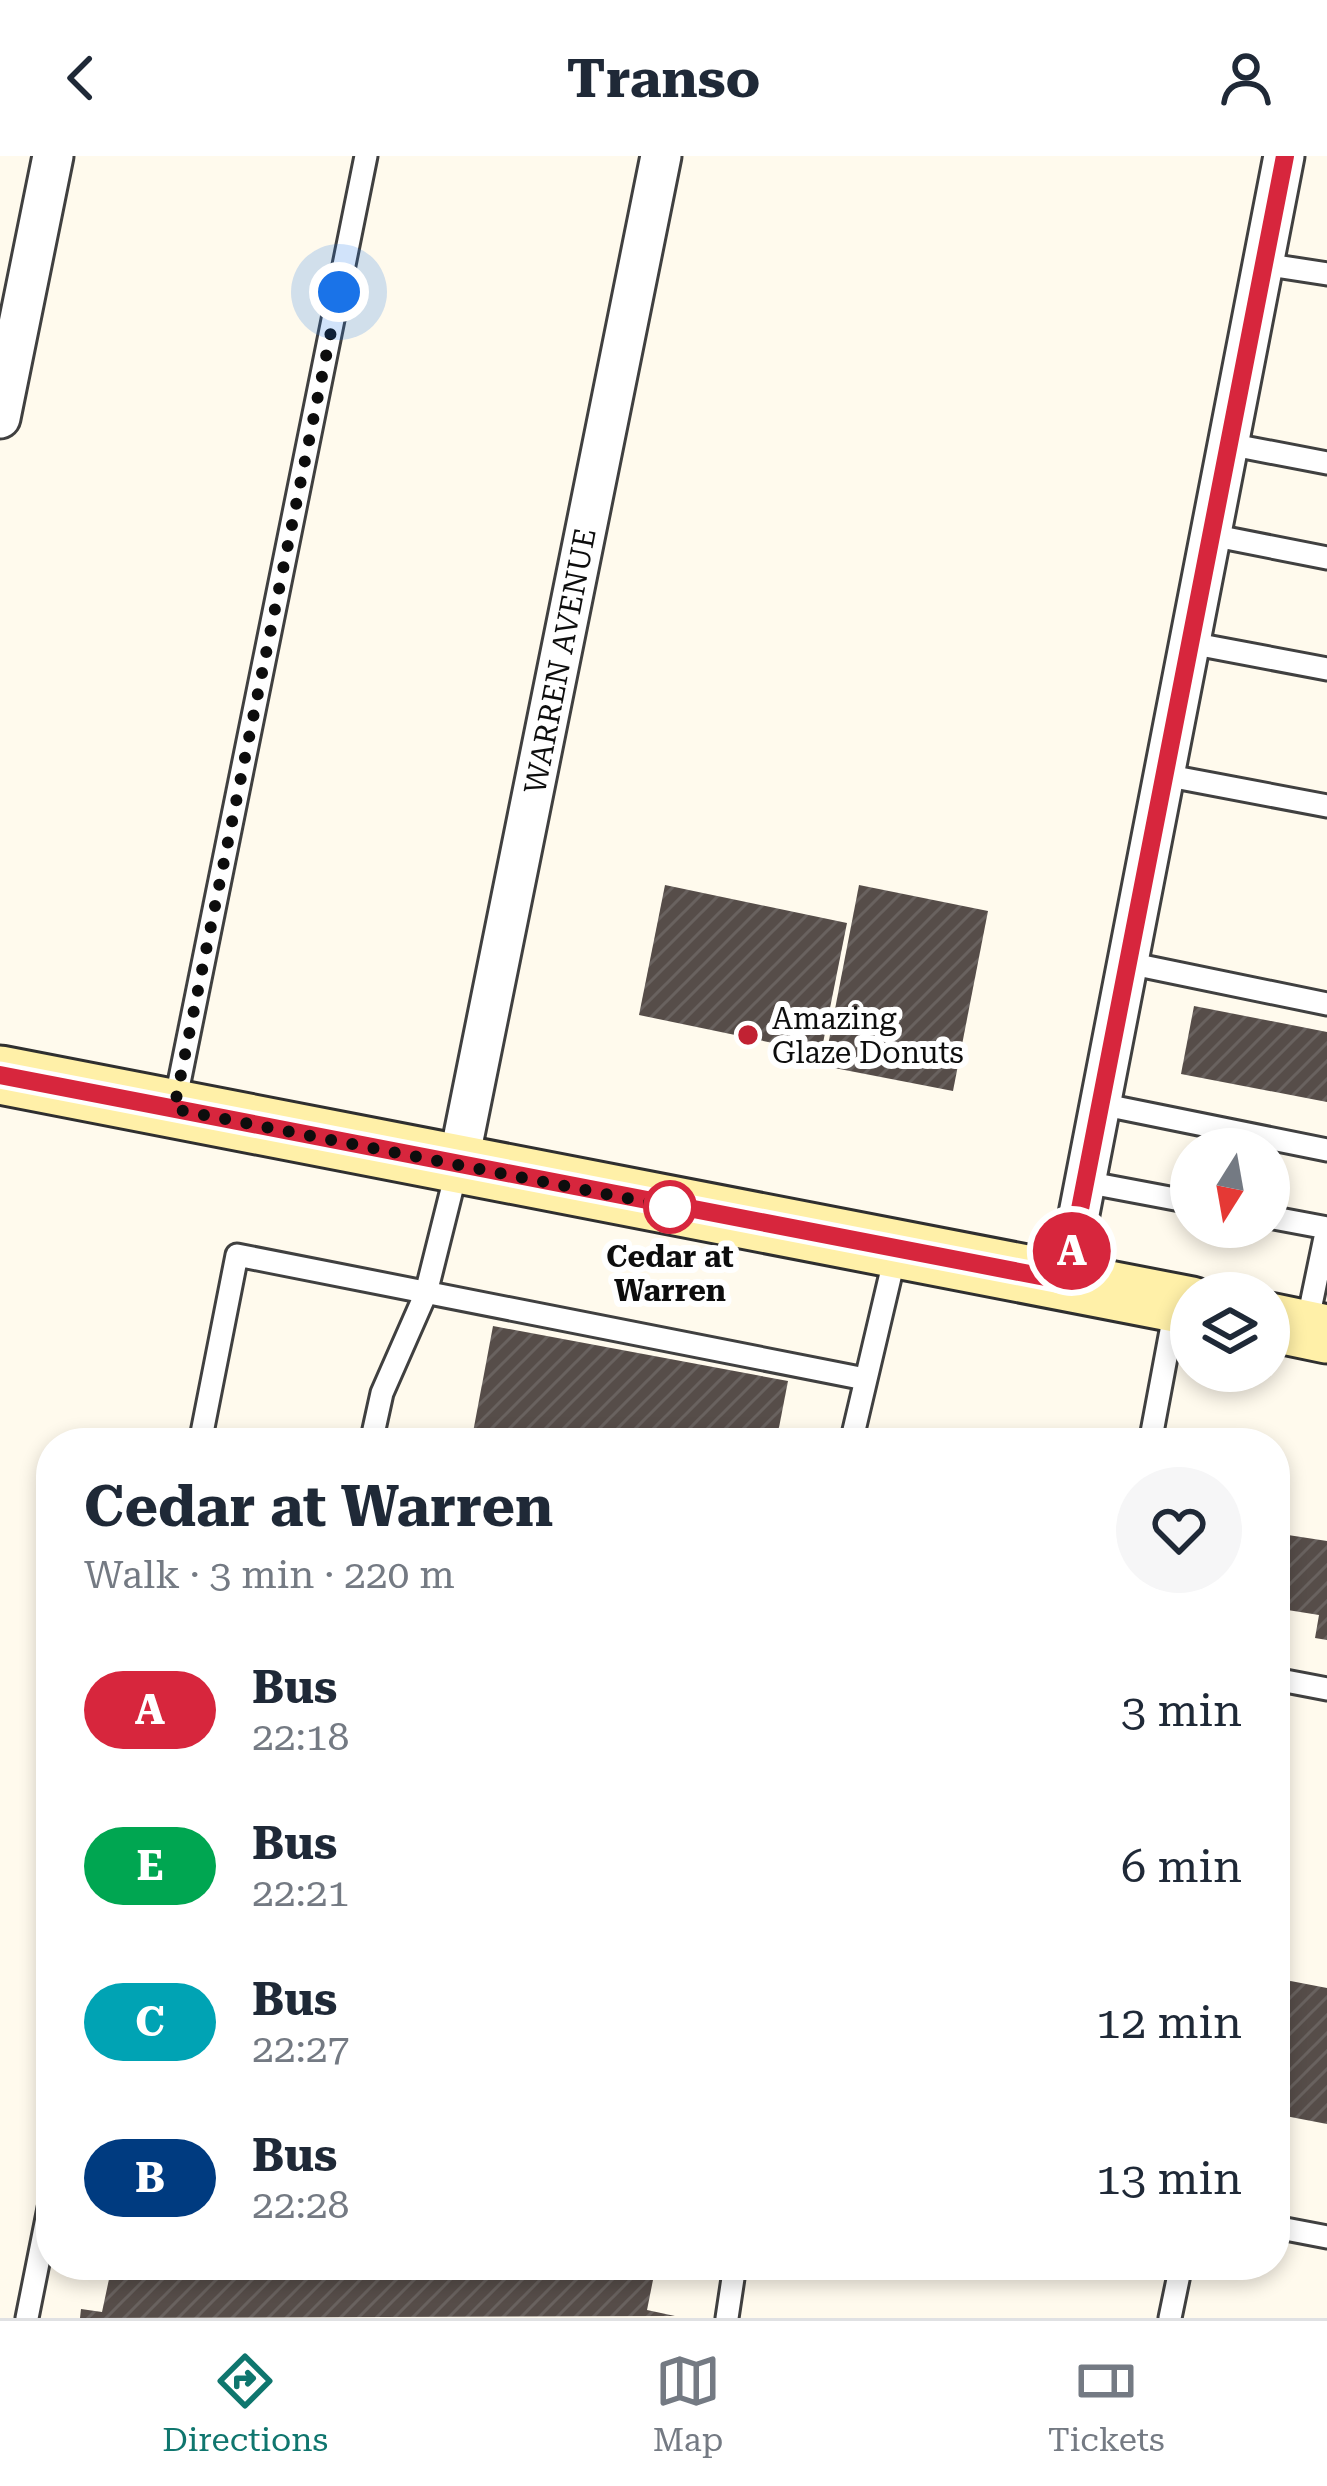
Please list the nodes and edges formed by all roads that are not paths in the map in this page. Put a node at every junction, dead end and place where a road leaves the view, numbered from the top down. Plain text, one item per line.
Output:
1 (52, 156) edge
2 (366, 156) edge
3 (661, 156) edge
4 (1284, 156) edge
5 (1264, 264) junction
6 (1327, 274) edge
7 (0, 418) edge
8 (1228, 444) junction
9 (1327, 463) edge
10 (1211, 536) junction
11 (1327, 558) edge
12 (1190, 643) junction
13 (1327, 669) edge
14 (1164, 775) junction
15 (1327, 806) edge
16 (1128, 963) junction
17 (1327, 1004) edge
18 (0, 1075) edge
19 (1100, 1104) junction
20 (174, 1109) junction
21 (1327, 1150) edge
22 (458, 1165) junction
23 (1084, 1182) junction
24 (1170, 1198) edge
25 (1290, 1221) edge
26 (896, 1252) junction
27 (1066, 1281) junction
28 (425, 1293) junction
29 (1170, 1302) edge
30 (1301, 1328) edge
31 (1170, 1362) edge
32 (865, 1379) junction
33 (203, 1428) edge
34 (374, 1428) edge
35 (854, 1428) edge
36 (1154, 1428) edge
37 (1290, 1682) edge
38 (1327, 1689) edge
39 (1290, 2230) edge
40 (1327, 2237) edge
41 (36, 2273) edge
42 (733, 2280) edge
43 (1177, 2280) edge
44 (27, 2318) edge
45 (727, 2318) edge
46 (1170, 2318) edge

1 - 7 street
2 - 20 lane
3 - 22 street, WARREN AVENUE
4 - 5 street
5 - 6 lane
5 - 8 street
8 - 9 lane
8 - 10 street
10 - 11 lane
10 - 12 street
12 - 13 lane
12 - 14 street
14 - 15 lane
14 - 16 street
16 - 17 lane
16 - 19 street
18 - 20 street
19 - 21 lane
19 - 23 street
20 - 22 street
22 - 26 street
22 - 28 lane
23 - 24 lane
23 - 27 street
25 - 30 lane
26 - 27 street
26 - 32 lane
27 - 29 street
28 - 32 lane
28 - 33 lane
28 - 34 lane
31 - 36 lane
32 - 35 lane
37 - 38 lane
39 - 40 lane
41 - 44 lane
42 - 45 lane
43 - 46 lane

